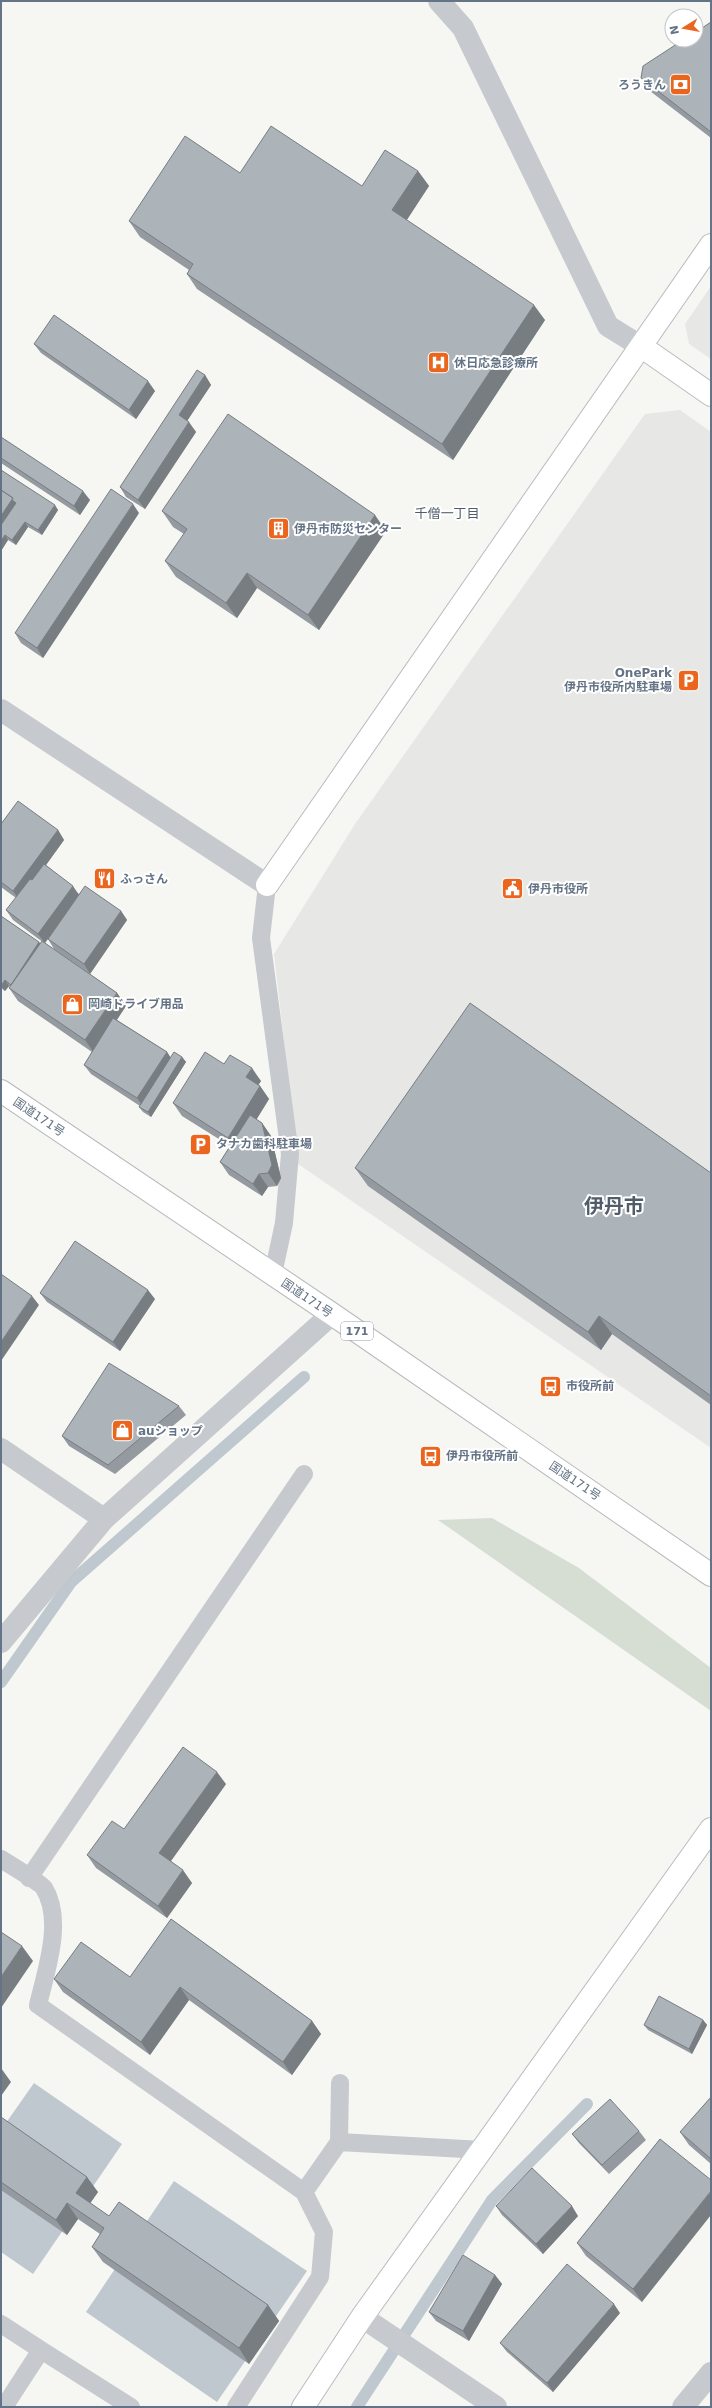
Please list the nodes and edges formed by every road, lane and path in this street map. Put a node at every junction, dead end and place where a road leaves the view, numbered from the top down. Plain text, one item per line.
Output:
1 (439, 1) edge
2 (711, 245) edge
3 (642, 348) junction
4 (711, 395) edge
5 (1, 710) edge
6 (267, 885) junction
7 (1, 1091) edge
8 (273, 1274) junction
9 (332, 1314) junction
10 (1, 1449) edge
11 (304, 1474) dead end
12 (104, 1519) junction
13 (711, 1575) edge
14 (1, 1642) edge
15 (711, 1829) edge
16 (1, 1860) edge
17 (29, 1878) junction
18 (340, 2084) dead end
19 (339, 2142) junction
20 (482, 2150) junction
21 (304, 2192) junction
22 (362, 2317) junction
23 (1, 2324) edge
24 (41, 2350) junction
25 (711, 2373) edge
26 (4, 2407) edge
27 (131, 2407) edge
28 (236, 2407) edge
29 (303, 2407) edge
30 (496, 2407) edge
31 (683, 2407) edge

1 - 3 street
2 - 3 main road
3 - 4 main road
3 - 6 main road
5 - 6 street
6 - 8 lane
7 - 8 main road, 国道171号 / 171
8 - 9 main road, 国道171号 / 171
9 - 12 street
9 - 13 main road, 国道171号 / 171
10 - 12 street
11 - 17 lane
12 - 14 street
15 - 20 main road
16 - 17 lane
17 - 21 lane
18 - 19 lane
19 - 20 lane
19 - 21 lane
20 - 22 main road
21 - 28 lane
22 - 29 main road
22 - 30 street
23 - 24 lane
24 - 26 lane
24 - 27 lane
25 - 31 street

